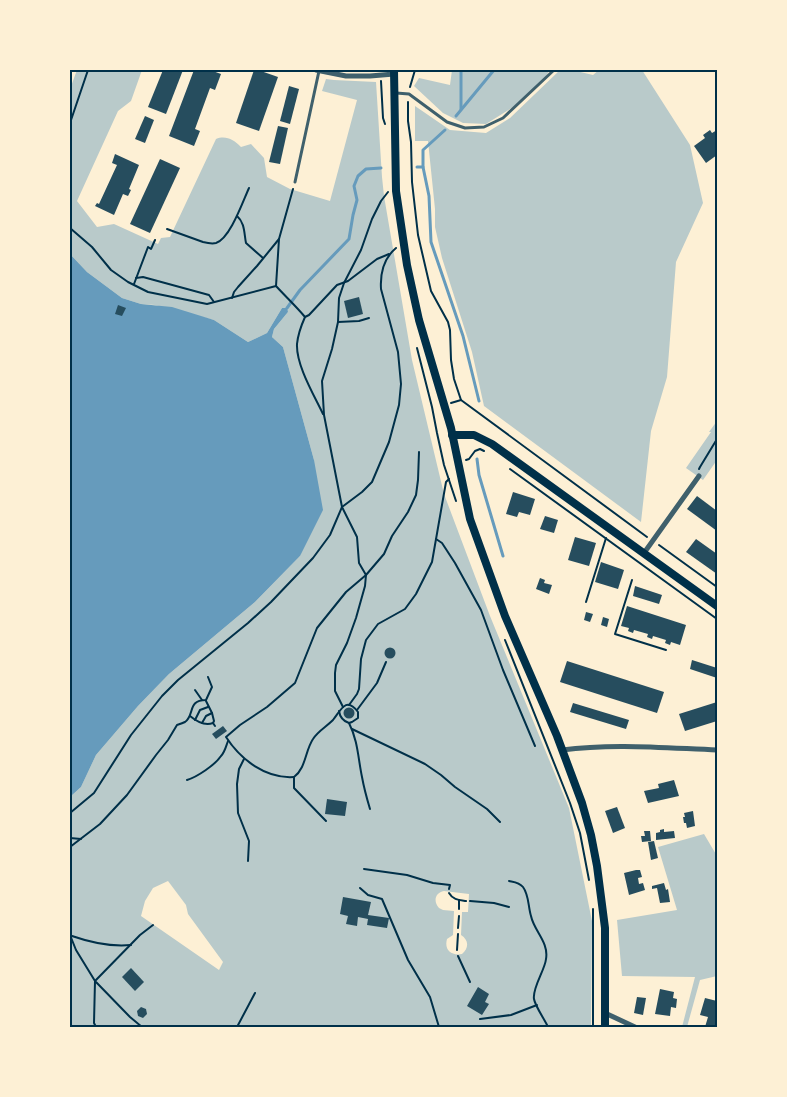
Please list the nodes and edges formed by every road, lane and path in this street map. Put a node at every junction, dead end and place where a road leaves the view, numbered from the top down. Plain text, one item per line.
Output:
1 (88, 70) edge
2 (318, 70) edge
3 (415, 70) edge
4 (554, 70) edge
5 (394, 72) edge
6 (381, 75) junction
7 (395, 94) junction
8 (409, 94) junction
9 (70, 123) edge
10 (387, 127) dead end
11 (295, 182) joint
12 (249, 188) dead end
13 (389, 190) dead end
14 (237, 216) junction
15 (70, 228) edge
16 (167, 229) dead end
17 (279, 239) junction
18 (155, 240) dead end
19 (398, 246) dead end
20 (389, 254) junction
21 (263, 258) junction
22 (136, 278) junction
23 (344, 283) junction
24 (134, 285) junction
25 (276, 286) junction
26 (232, 298) junction
27 (214, 302) junction
28 (305, 317) junction
29 (369, 318) dead end
30 (338, 322) junction
31 (432, 407) dead end
32 (324, 415) junction
33 (452, 435) junction
34 (717, 439) edge
35 (419, 452) dead end
36 (486, 452) dead end
37 (458, 462) junction
38 (510, 469) dead end
39 (698, 476) joint
40 (449, 479) junction
41 (458, 506) dead end
42 (342, 507) junction
43 (609, 528) junction
44 (606, 538) junction
45 (436, 539) junction
46 (653, 541) junction
47 (644, 553) junction
48 (366, 575) junction
49 (632, 580) dead end
50 (717, 587) edge
51 (586, 602) dead end
52 (717, 606) edge
53 (717, 620) edge
54 (505, 641) dead end
55 (666, 650) dead end
56 (386, 662) dead end
57 (208, 677) dead end
58 (195, 690) dead end
59 (202, 700) junction
60 (206, 700) junction
61 (349, 705) junction
62 (209, 707) junction
63 (343, 707) junction
64 (356, 710) junction
65 (339, 711) junction
66 (212, 713) junction
67 (189, 716) junction
68 (195, 720) junction
69 (202, 723) junction
70 (349, 723) junction
71 (352, 729) junction
72 (228, 741) junction
73 (536, 746) dead end
74 (562, 750) junction
75 (717, 750) edge
76 (244, 759) junction
77 (294, 777) junction
78 (186, 780) dead end
79 (370, 809) dead end
80 (70, 813) edge
81 (326, 822) dead end
82 (500, 822) dead end
83 (70, 838) edge
84 (81, 839) junction
85 (70, 847) edge
86 (248, 861) dead end
87 (364, 869) dead end
88 (589, 879) dead end
89 (509, 881) dead end
90 (360, 888) dead end
91 (449, 889) dead end
92 (450, 893) dead end
93 (459, 900) junction
94 (466, 901) dead end
95 (470, 901) dead end
96 (509, 907) dead end
97 (592, 907) dead end
98 (459, 909) dead end
99 (459, 916) dead end
100 (153, 925) dead end
101 (458, 928) dead end
102 (458, 934) dead end
103 (70, 935) edge
104 (131, 946) junction
105 (458, 950) dead end
106 (458, 956) dead end
107 (95, 981) junction
108 (470, 982) dead end
109 (255, 993) dead end
110 (537, 1005) junction
111 (604, 1013) junction
112 (480, 1019) dead end
113 (96, 1027) edge
114 (142, 1027) edge
115 (237, 1027) edge
116 (439, 1027) edge
117 (548, 1027) edge
118 (593, 1027) edge
119 (605, 1027) edge
120 (635, 1027) edge

1 - 9 path
2 - 6 street
2 - 11 lane
3 - 8 path
4 - 8 lane
5 - 6 street
5 - 7 main road
6 - 10 path
7 - 8 lane
7 - 33 main road
8 - 46 path
11 - 17 path
12 - 14 path
13 - 23 path
14 - 16 path
14 - 21 path
15 - 24 path
17 - 21 path
17 - 25 path
18 - 22 path
19 - 20 path
20 - 23 path
20 - 42 path
21 - 26 path
22 - 24 path
22 - 27 path
23 - 28 path
23 - 30 path
24 - 27 path
25 - 26 path
25 - 28 path
26 - 27 path
28 - 32 path
29 - 30 path
30 - 32 path
31 - 40 path
32 - 42 path
33 - 37 main road
33 - 43 main road
34 - 39 path
35 - 48 path
36 - 37 path
37 - 74 main road
38 - 44 path
39 - 46 street
40 - 41 path
40 - 45 path
42 - 48 path
42 - 80 path
43 - 44 path
43 - 47 main road
44 - 51 path
44 - 53 path
45 - 61 path
45 - 73 path
46 - 47 street
46 - 50 path
47 - 52 main road
48 - 63 path
48 - 72 path
49 - 55 path
54 - 88 path
56 - 64 path
57 - 60 path
58 - 59 path
59 - 60 path
59 - 67 path
60 - 62 path
61 - 63 path
61 - 64 path
62 - 66 path
62 - 68 path
63 - 65 path
64 - 70 path
65 - 70 path
65 - 77 path
66 - 69 path
66 - 69 path
67 - 68 path
67 - 84 path
68 - 69 path
70 - 71 path
71 - 79 path
71 - 82 path
72 - 76 path
72 - 78 path
74 - 75 street
74 - 111 main road
76 - 77 path
76 - 86 path
77 - 81 path
83 - 84 path
84 - 85 path
87 - 91 path
89 - 110 path
90 - 116 path
92 - 93 path
93 - 94 path
93 - 98 path
95 - 96 path
97 - 118 path
99 - 101 path
100 - 104 path
102 - 105 path
103 - 104 path
103 - 107 path
104 - 107 path
106 - 108 path
107 - 113 path
107 - 114 path
109 - 115 path
110 - 112 path
110 - 117 path
111 - 119 main road
111 - 120 street

